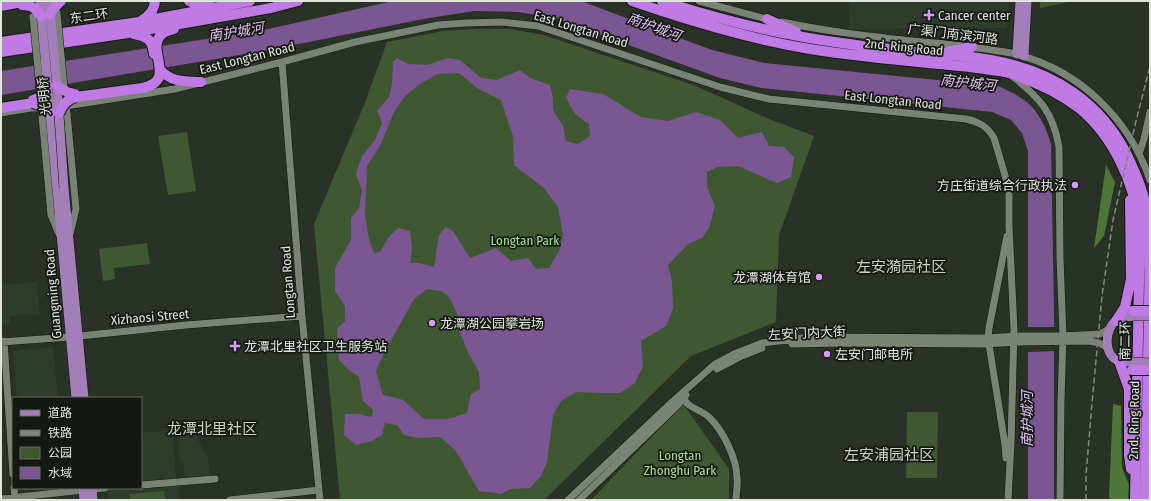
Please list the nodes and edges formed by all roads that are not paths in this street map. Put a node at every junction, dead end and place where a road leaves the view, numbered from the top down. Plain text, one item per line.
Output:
1 (40, 1) edge
2 (155, 1) edge
3 (189, 1) edge
4 (250, 1) edge
5 (298, 1) edge
6 (632, 1) edge
7 (662, 1) edge
8 (699, 1) edge
9 (1020, 1) edge
10 (1027, 1) edge
11 (56, 2) edge
12 (27, 4) edge
13 (1, 7) edge
14 (221, 7) junction
15 (45, 15) junction
16 (767, 19) junction
17 (139, 22) junction
18 (182, 24) junction
19 (128, 34) junction
20 (812, 39) junction
21 (1, 42) edge
22 (154, 45) junction
23 (972, 47) junction
24 (1, 52) edge
25 (937, 54) junction
26 (1021, 55) junction
27 (282, 62) junction
28 (158, 70) junction
29 (1007, 73) junction
30 (201, 82) junction
31 (52, 87) junction
32 (76, 96) junction
33 (48, 105) junction
34 (1, 106) edge
35 (1150, 112) edge
36 (1, 113) edge
37 (1139, 154) junction
38 (1150, 180) edge
39 (1130, 184) junction
40 (60, 188) joint
41 (1144, 195) joint
42 (1009, 226) junction
43 (65, 238) junction
44 (1131, 278) junction
45 (1150, 311) edge
46 (1133, 314) junction
47 (302, 316) junction
48 (1150, 316) edge
49 (1116, 320) junction
50 (1109, 329) junction
51 (74, 336) junction
52 (1014, 339) junction
53 (1060, 339) junction
54 (988, 340) junction
55 (2, 341) edge
56 (1108, 348) junction
57 (1119, 361) junction
58 (1150, 363) edge
59 (1132, 366) junction
60 (1150, 370) edge
61 (1129, 389) junction
62 (76, 397) edge
63 (84, 397) edge
64 (682, 397) junction
65 (12, 443) edge
66 (215, 479) dead end
67 (1008, 482) junction
68 (142, 485) edge
69 (14, 489) edge
70 (88, 489) edge
71 (319, 490) junction
72 (1135, 496) edge
73 (14, 498) junction
74 (1, 499) edge
75 (84, 500) edge
76 (93, 500) edge
77 (230, 500) edge
78 (320, 500) edge
79 (568, 500) edge
80 (579, 500) edge
81 (736, 500) edge
82 (1008, 500) edge
83 (1060, 500) edge
84 (1145, 500) edge

1 - 15 main road, 光明桥, bridge
2 - 17 highway
3 - 14 highway
4 - 14 highway, 东二环
5 - 18 highway
6 - 29 highway, 2nd. Ring Road
7 - 20 highway, 2nd. Ring Road
8 - 16 street, 广渠门南滨河路
9 - 26 main road
10 - 26 main road
11 - 12 street
11 - 15 highway, bridge
12 - 13 highway
12 - 15 highway, bridge
14 - 17 highway, 东二环
15 - 31 main road, 光明桥, bridge
15 - 31 street, 光明桥, bridge
16 - 20 highway
16 - 23 street, 广渠门南滨河路
17 - 21 highway, 东二环
18 - 19 highway
18 - 22 highway
19 - 22 highway
19 - 24 highway, 东二环
20 - 25 highway, 2nd. Ring Road
22 - 28 highway
23 - 25 highway
23 - 26 street, 广渠门南滨河路
25 - 41 highway, 2nd. Ring Road
26 - 37 street, 广渠门南滨河路
27 - 30 street, East Longtan Road
27 - 42 street, East Longtan Road
27 - 47 street, Longtan Road
28 - 30 highway
28 - 32 highway
29 - 39 highway, 2nd. Ring Road
29 - 53 street
30 - 33 street, East Longtan Road
31 - 32 highway, bridge
31 - 33 main road, 光明桥, bridge
31 - 33 street
31 - 33 highway, bridge
32 - 33 highway, bridge
33 - 34 highway
33 - 36 street, East Longtan Road
33 - 40 main road, 光明桥
33 - 43 street
33 - 43 street
35 - 37 street
37 - 38 street, 广渠门南滨河路
39 - 44 highway
39 - 72 highway, 南二环
40 - 43 main road, Guangming Road
41 - 84 highway, 南二环
42 - 52 street
42 - 54 street
43 - 51 main road, Guangming Road
44 - 46 highway
44 - 49 highway
45 - 46 highway, bridge
46 - 48 main road, bridge
46 - 49 main road
47 - 51 street, Xizhaosi Street
47 - 71 street, Longtan Road
49 - 50 main road
50 - 53 street
50 - 56 main road
51 - 55 street, Xizhaosi Street
51 - 62 main road, Guangming Road
51 - 63 main road, Guangming Road
52 - 53 street, 左安门内大街
52 - 54 street, 左安门内大街
52 - 67 street
53 - 56 street
53 - 83 street
54 - 64 street, 左安门内大街
54 - 67 street
55 - 65 street
56 - 57 main road
57 - 59 main road
57 - 61 highway
58 - 59 main road, bridge
59 - 60 highway, bridge
59 - 61 highway
61 - 72 highway
64 - 79 street
64 - 80 street, 左安门内大街
64 - 81 street
66 - 68 street
67 - 82 street
69 - 73 street
70 - 73 street
70 - 75 main road
70 - 76 main road
71 - 77 street
71 - 78 street, Longtan Road
73 - 74 street

